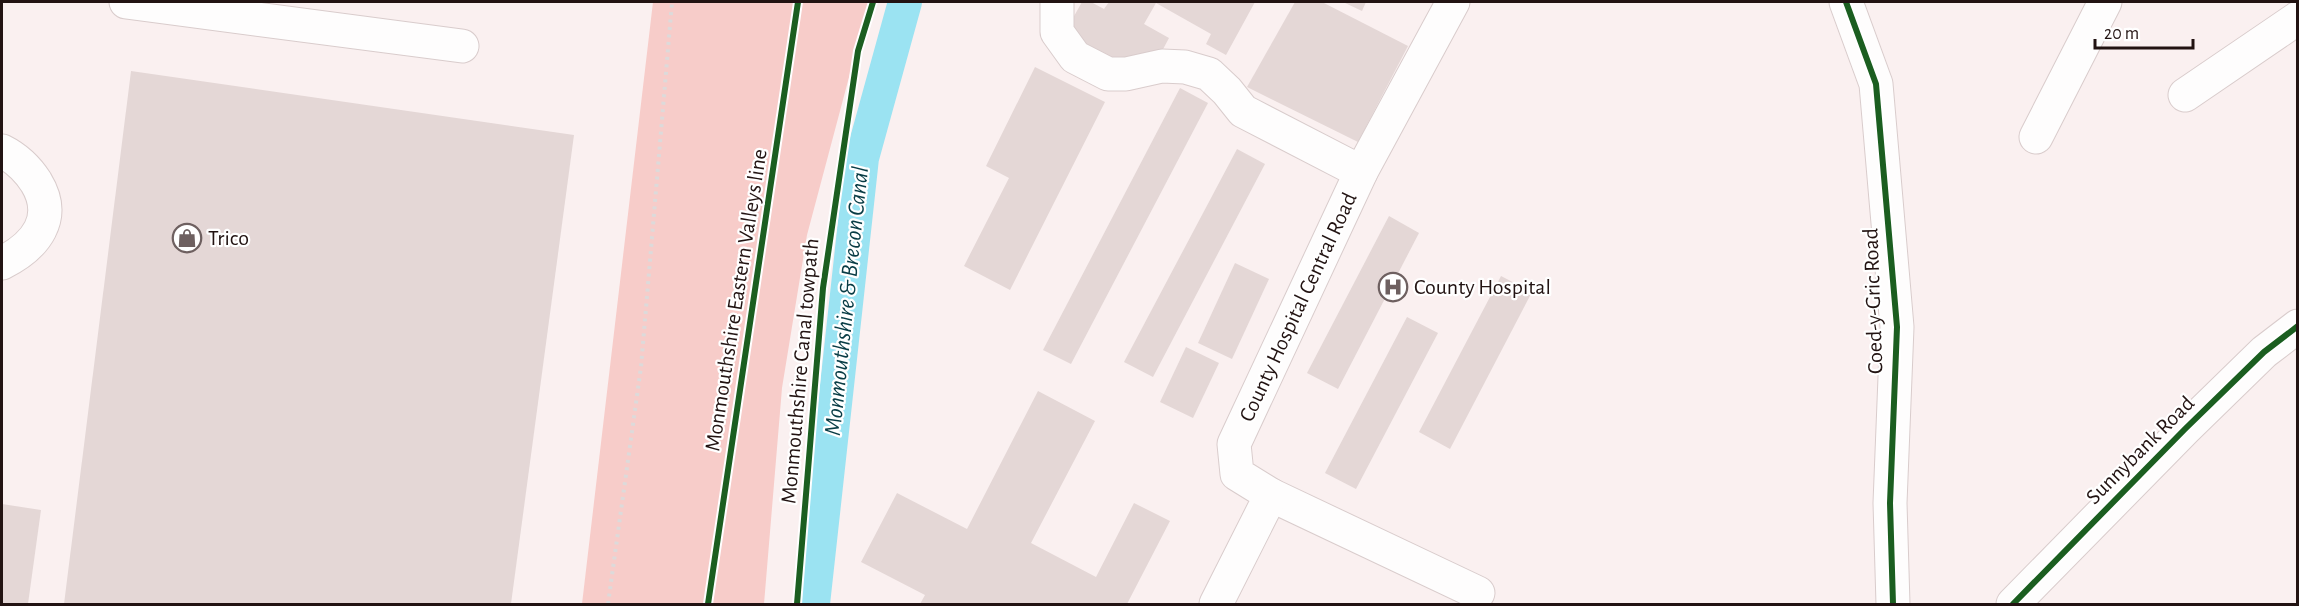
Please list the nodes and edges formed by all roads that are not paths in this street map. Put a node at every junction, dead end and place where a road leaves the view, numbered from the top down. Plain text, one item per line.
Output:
1 (126, 2) edge
2 (1057, 2) edge
3 (1453, 2) edge
4 (1846, 2) edge
5 (2105, 2) edge
6 (2298, 18) edge
7 (462, 46) dead end
8 (2185, 95) dead end
9 (2037, 137) dead end
10 (2, 151) edge
11 (1361, 172) junction
12 (2, 263) edge
13 (2298, 326) edge
14 (1270, 495) junction
15 (1478, 593) dead end
16 (1216, 604) edge
17 (1893, 604) edge
18 (2013, 604) edge

1 - 7 street
2 - 11 street
3 - 11 street, County Hospital Central Road
4 - 17 street, Coed-y-Gric Road
5 - 9 street
6 - 8 street
10 - 12 street
11 - 14 street, County Hospital Central Road
13 - 18 street, Sunnybank Road
14 - 15 street
14 - 16 street

